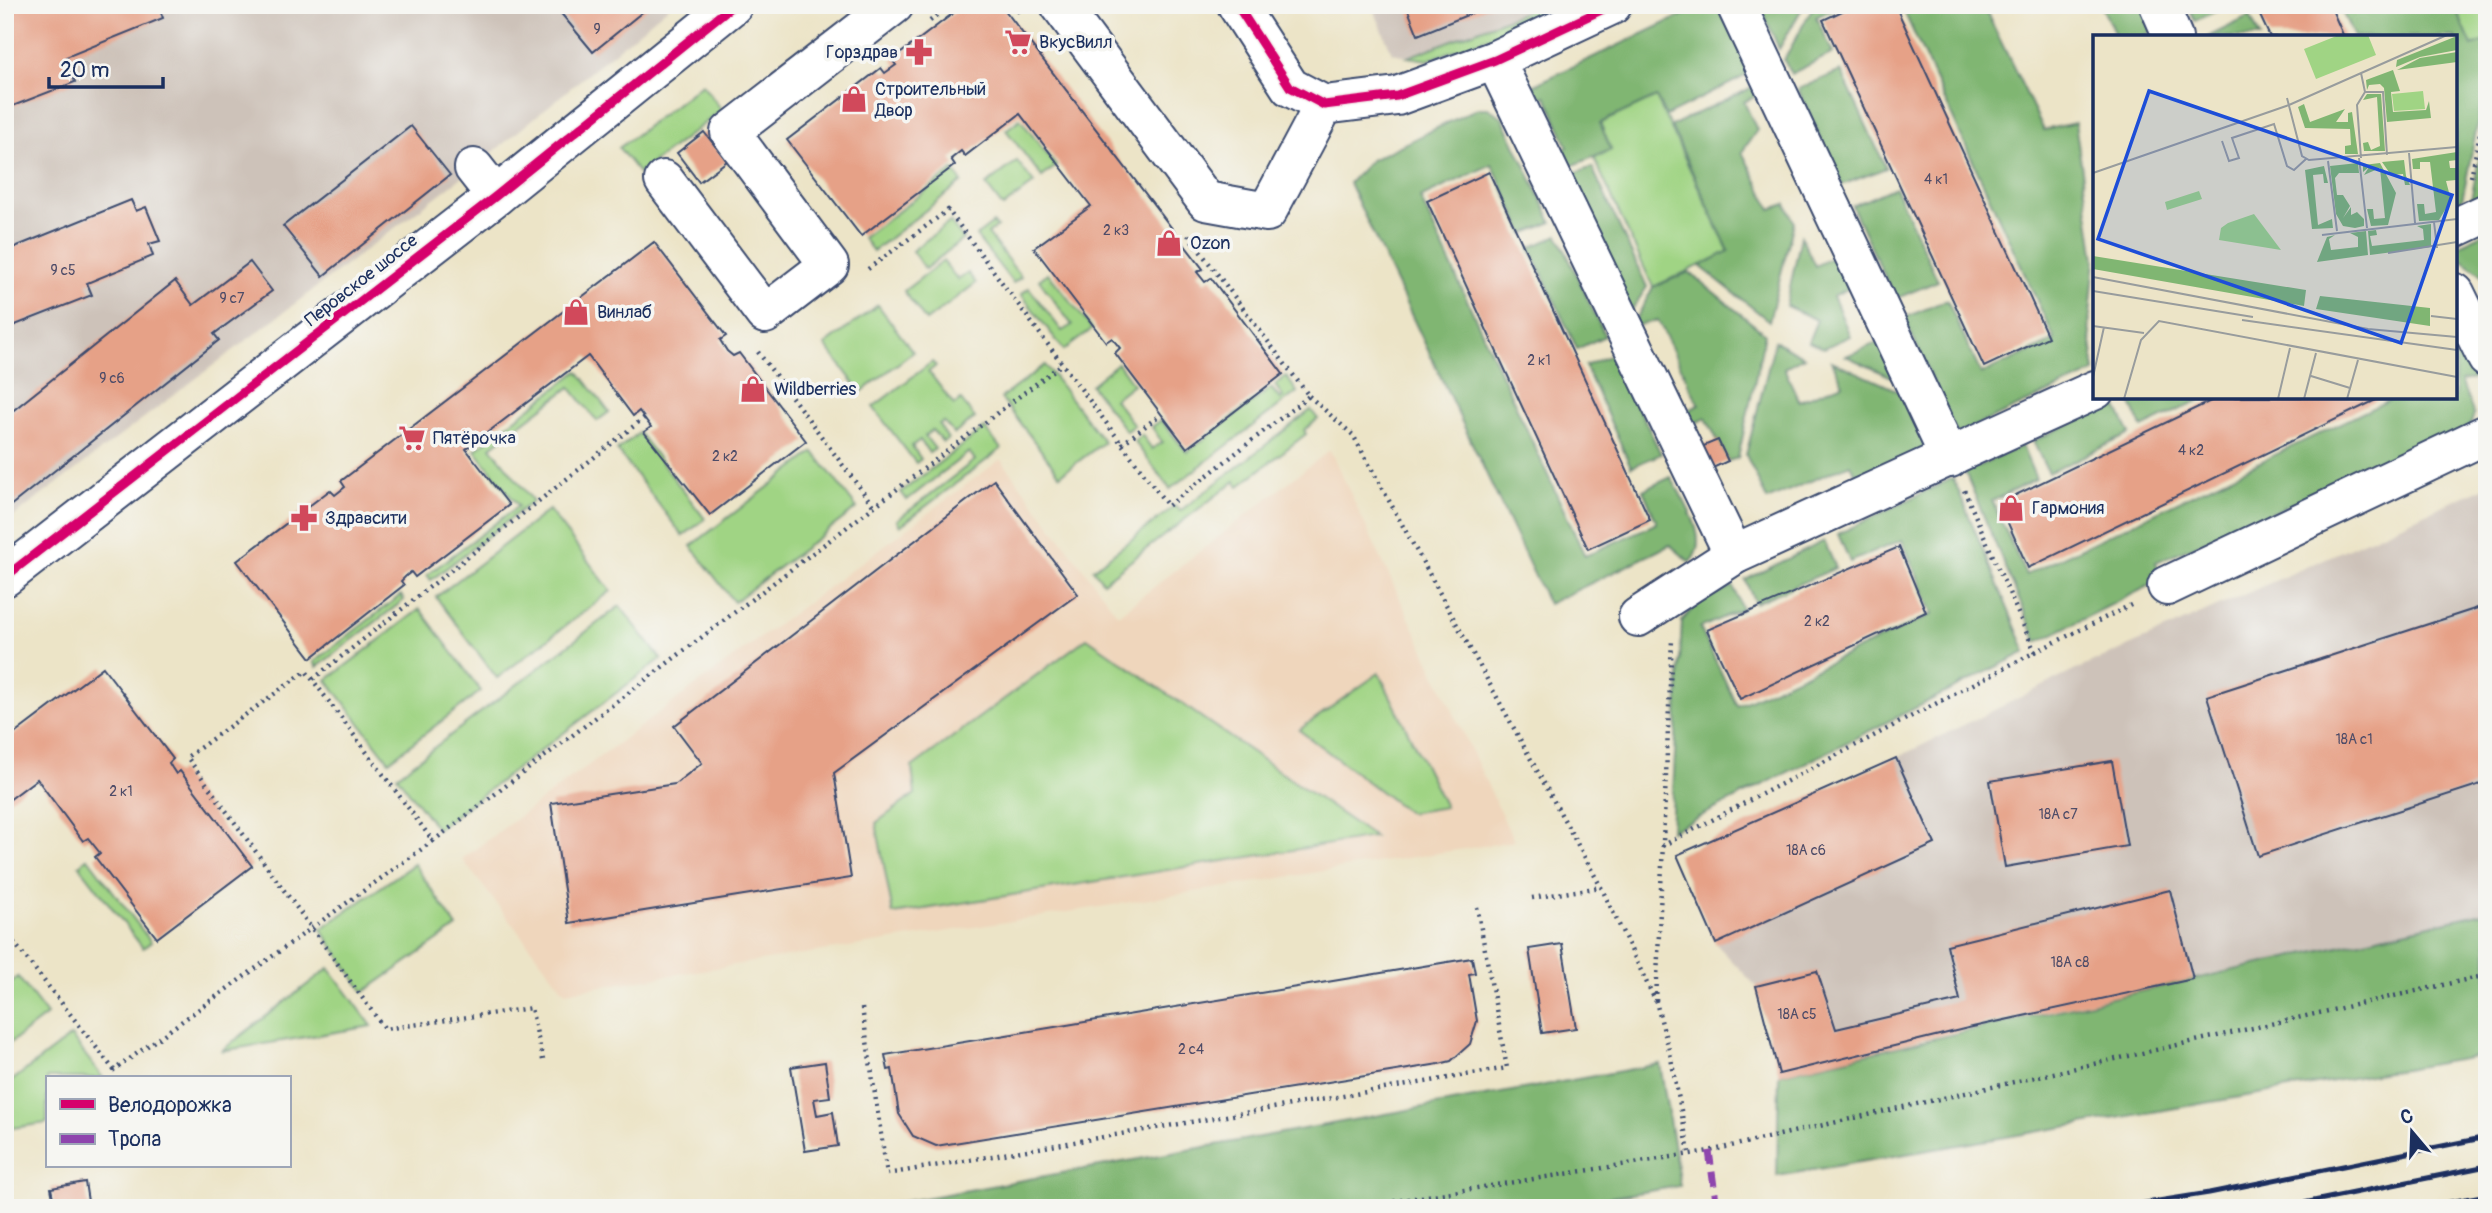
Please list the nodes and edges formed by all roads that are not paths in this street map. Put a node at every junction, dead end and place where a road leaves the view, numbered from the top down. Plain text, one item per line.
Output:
1 (733, 5) edge
2 (894, 5) edge
3 (1060, 5) edge
4 (1237, 5) edge
5 (1612, 5) edge
6 (1736, 5) edge
7 (2159, 5) edge
8 (2172, 35) edge
9 (1495, 60) junction
10 (1324, 106) junction
11 (664, 180) dead end
12 (2457, 297) edge
13 (2487, 358) edge
14 (2093, 391) edge
15 (2487, 434) edge
16 (1950, 458) junction
17 (1734, 555) junction
18 (5, 577) edge
19 (2167, 586) road end
20 (1655, 624) road end

1 - 18 street, Перовское шоссе
2 - 11 street
3 - 10 street
4 - 10 street
5 - 9 street
6 - 16 street
7 - 8 street
9 - 10 street
9 - 17 street
12 - 13 street
14 - 16 street
15 - 19 street
16 - 17 street
17 - 20 street

